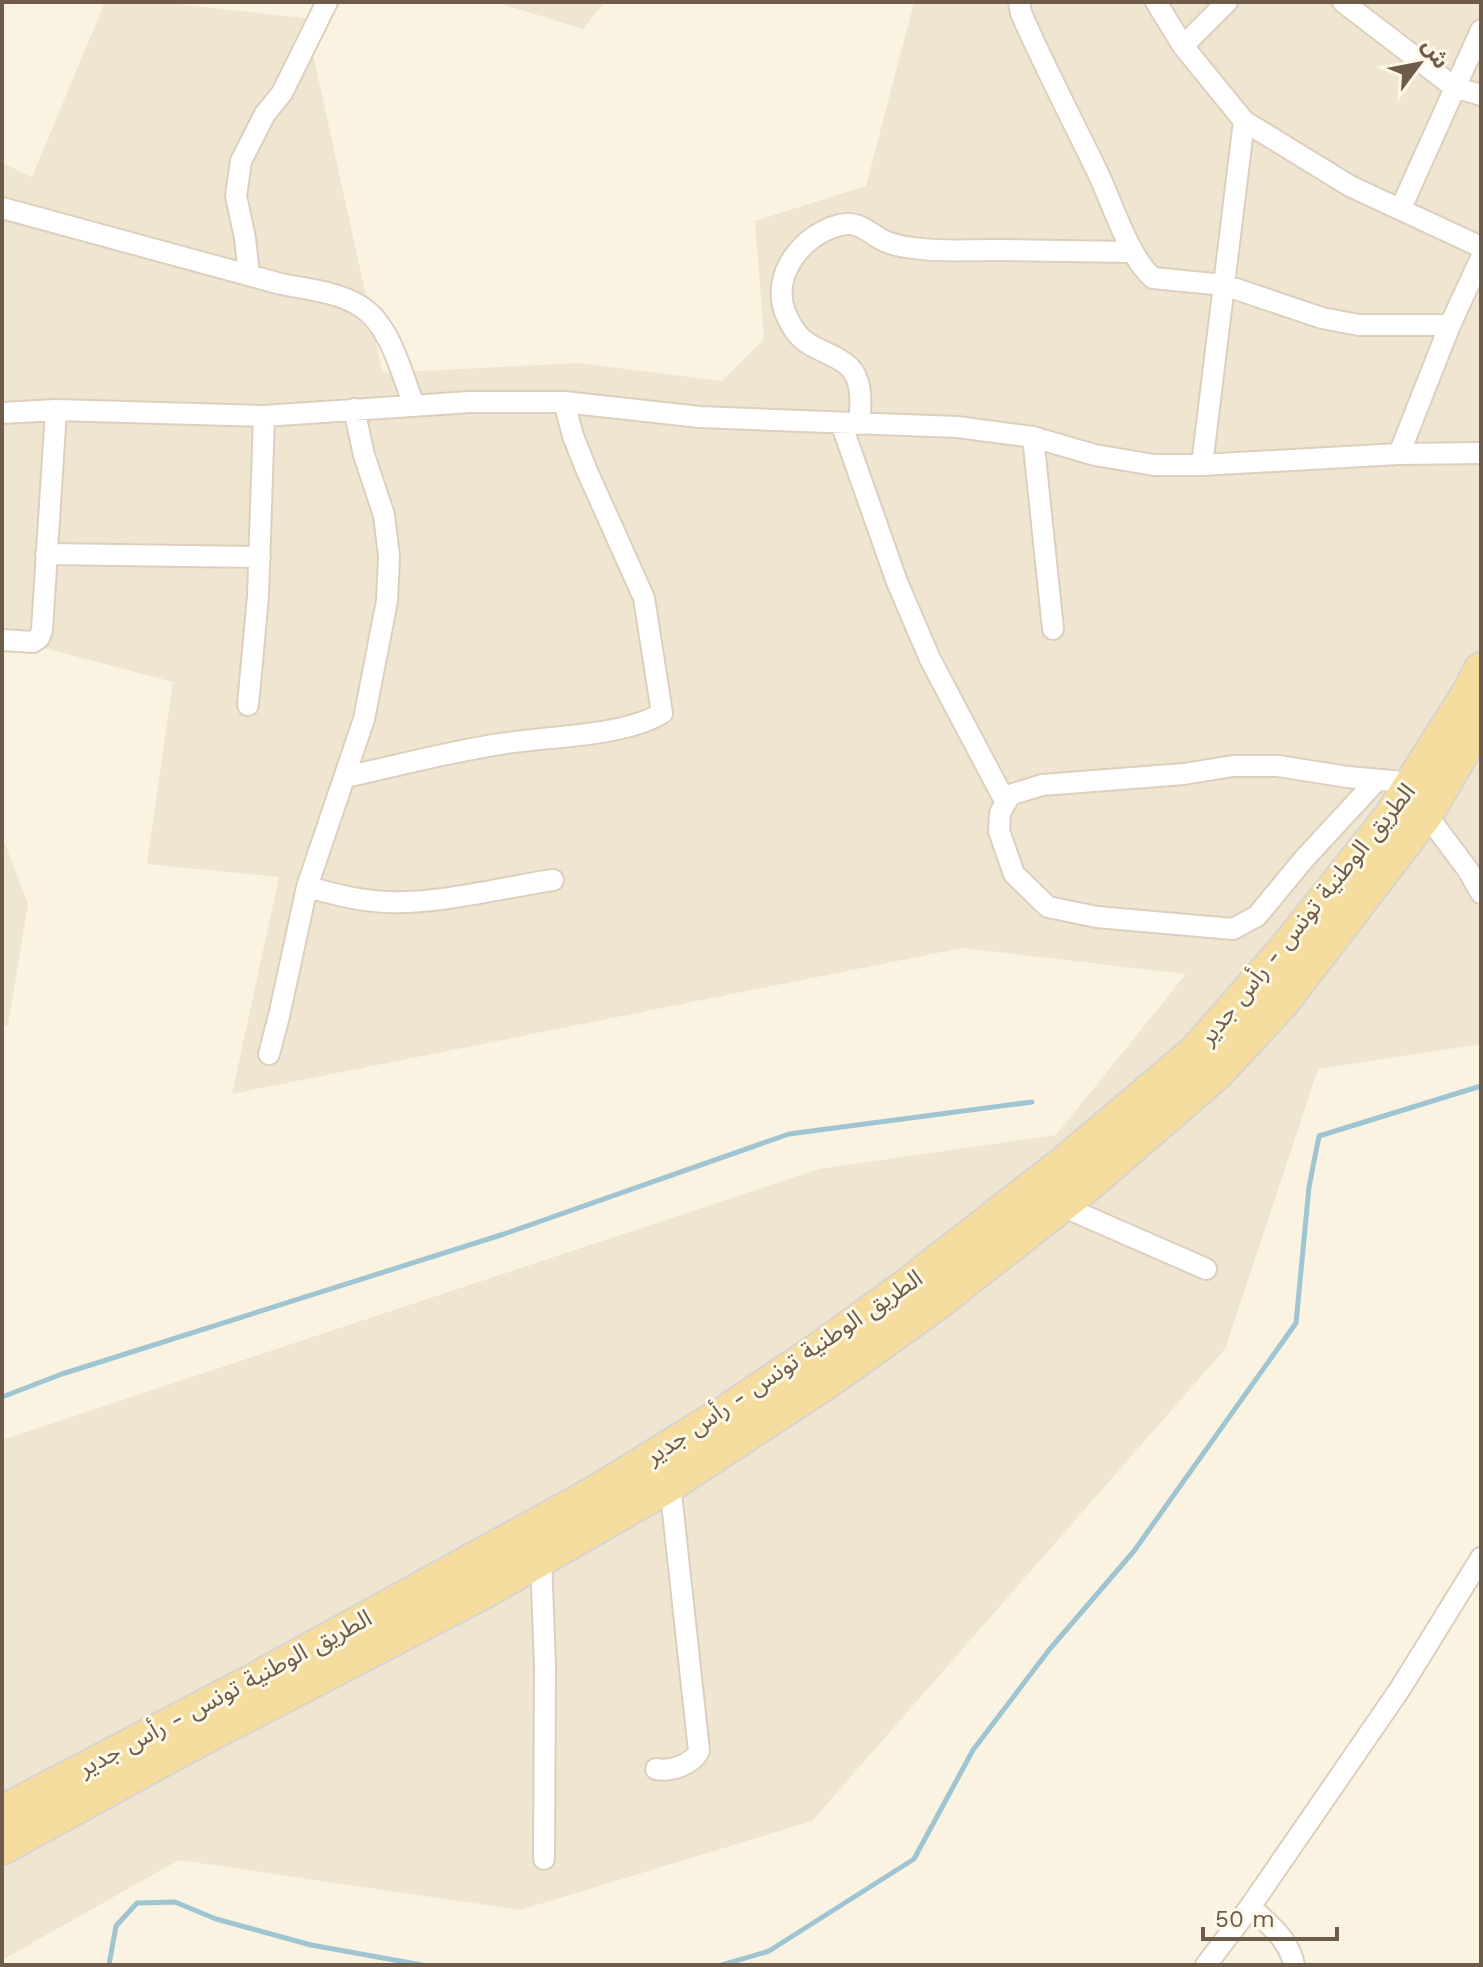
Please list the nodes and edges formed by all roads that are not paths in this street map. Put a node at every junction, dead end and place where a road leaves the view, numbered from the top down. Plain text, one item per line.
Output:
1 (327, 2) edge
2 (1019, 2) edge
3 (1156, 2) edge
4 (1227, 2) edge
5 (1343, 2) edge
6 (1481, 30) edge
7 (1183, 46) junction
8 (1454, 87) junction
9 (1481, 95) edge
10 (1244, 121) junction
11 (2, 208) edge
12 (1401, 208) junction
13 (1481, 247) edge
14 (1133, 252) junction
15 (1481, 258) edge
16 (249, 275) junction
17 (1224, 285) junction
18 (1450, 325) junction
19 (564, 402) junction
20 (414, 405) junction
21 (354, 409) junction
22 (56, 410) junction
23 (2, 413) edge
24 (264, 416) junction
25 (850, 424) junction
26 (1033, 437) junction
27 (1481, 453) edge
28 (1399, 454) junction
29 (1202, 465) junction
30 (46, 554) junction
31 (260, 557) junction
32 (1053, 629) dead end
33 (2, 640) edge
34 (1481, 670) edge
35 (248, 705) dead end
36 (1481, 718) edge
37 (345, 777) junction
38 (1377, 780) junction
39 (1420, 798) junction
40 (1005, 801) junction
41 (553, 880) dead end
42 (307, 887) junction
43 (1481, 893) edge
44 (269, 1054) dead end
45 (1062, 1206) junction
46 (1206, 1269) dead end
47 (670, 1484) junction
48 (541, 1558) junction
49 (1481, 1558) edge
50 (477, 1577) junction
51 (656, 1769) dead end
52 (2, 1813) edge
53 (2, 1847) edge
54 (544, 1859) dead end
55 (1250, 1907) junction
56 (1206, 1965) edge
57 (1294, 1965) edge

1 - 16 street
2 - 14 street
3 - 7 street
4 - 7 street
5 - 8 street
6 - 8 street
7 - 10 street
8 - 9 street
8 - 12 street
10 - 12 street
10 - 17 street
11 - 16 street
12 - 13 street
14 - 17 street
14 - 25 street
15 - 18 street
16 - 20 street
17 - 18 street
17 - 29 street
18 - 28 street
19 - 20 street
19 - 25 street
19 - 37 street
20 - 21 street
21 - 24 street
21 - 37 street
22 - 23 street
22 - 24 street
22 - 30 street
24 - 31 street
25 - 26 street
25 - 40 street
26 - 29 street
26 - 32 street
27 - 28 street
28 - 29 street
30 - 31 street
30 - 33 street
31 - 35 street
34 - 39 main road, الطريق الوطنية تونس - رأس جدير
36 - 39 main road, الطريق الوطنية تونس - رأس جدير
37 - 42 street
38 - 39 street
38 - 40 street
38 - 40 street
39 - 43 street
39 - 45 main road, الطريق الوطنية تونس - رأس جدير
39 - 50 main road, الطريق الوطنية تونس - رأس جدير
41 - 42 street
42 - 44 street
45 - 46 street
45 - 47 main road, الطريق الوطنية تونس - رأس جدير
47 - 48 main road, الطريق الوطنية تونس - رأس جدير
47 - 51 street
48 - 50 main road, الطريق الوطنية تونس - رأس جدير
48 - 54 street
49 - 55 street
50 - 52 main road, الطريق الوطنية تونس - رأس جدير
50 - 53 main road, الطريق الوطنية تونس - رأس جدير
55 - 56 street
55 - 57 street

